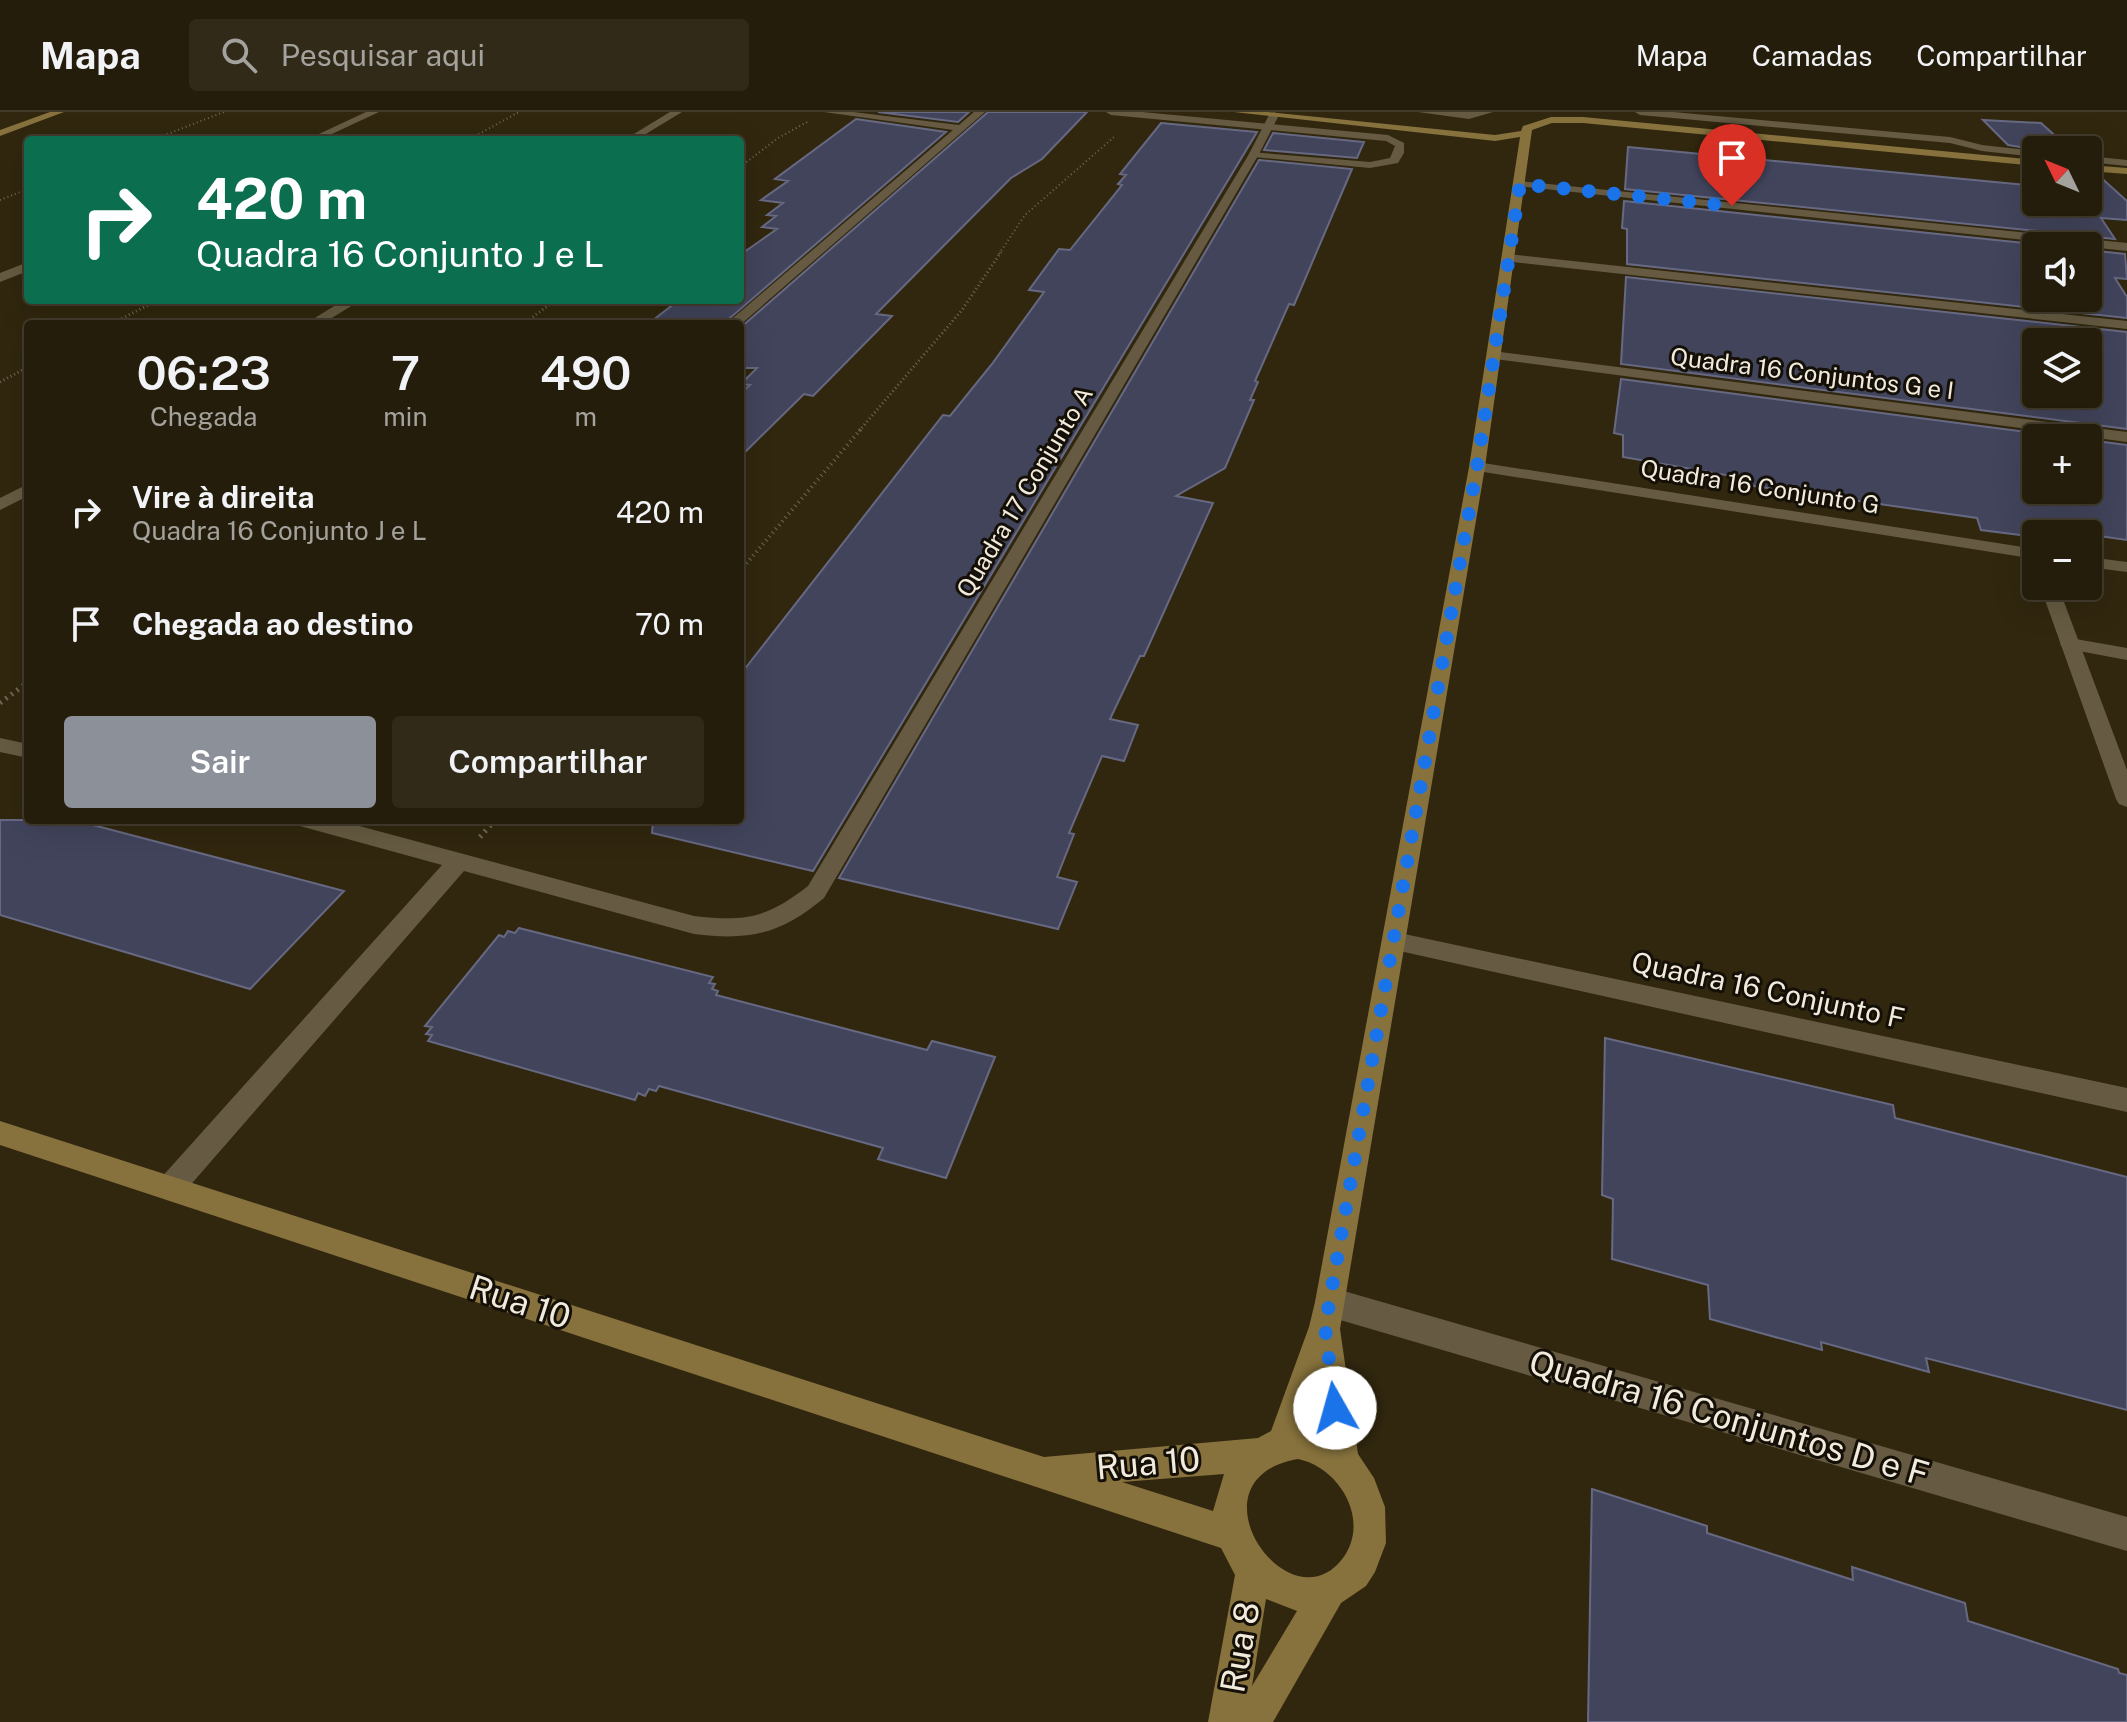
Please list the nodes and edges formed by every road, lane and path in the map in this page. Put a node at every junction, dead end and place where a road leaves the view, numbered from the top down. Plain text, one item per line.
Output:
1 (59, 112) edge
2 (224, 112) edge
3 (374, 112) edge
4 (519, 112) edge
5 (677, 112) edge
6 (829, 112) edge
7 (980, 112) edge
8 (1111, 112) edge
9 (1239, 112) edge
10 (1423, 112) edge
11 (1488, 112) edge
12 (1640, 112) edge
13 (1132, 114) edge
14 (1270, 121) junction
15 (961, 128) junction
16 (0, 133) edge
17 (1464, 133) junction
18 (1526, 133) junction
19 (162, 136) edge
20 (320, 136) edge
21 (475, 136) edge
22 (636, 136) edge
23 (2022, 152) edge
24 (1254, 154) junction
25 (1511, 155) junction
26 (2102, 160) edge
27 (2022, 162) edge
28 (2127, 163) edge
29 (744, 164) edge
30 (2102, 169) edge
31 (2127, 171) edge
32 (1520, 184) junction
33 (24, 191) edge
34 (0, 200) edge
35 (2127, 247) edge
36 (1508, 258) junction
37 (24, 268) edge
38 (0, 278) edge
39 (150, 304) edge
40 (347, 304) edge
41 (550, 304) edge
42 (119, 320) edge
43 (319, 320) edge
44 (528, 320) edge
45 (738, 320) edge
46 (2127, 325) edge
47 (1492, 355) junction
48 (24, 369) edge
49 (0, 382) edge
50 (2127, 437) edge
51 (1477, 467) junction
52 (24, 491) edge
53 (0, 505) edge
54 (2022, 552) edge
55 (2102, 564) edge
56 (744, 566) edge
57 (2127, 567) edge
58 (2054, 600) edge
59 (2070, 644) junction
60 (2127, 654) edge
61 (24, 685) edge
62 (0, 703) edge
63 (0, 745) edge
64 (24, 750) edge
65 (2125, 789) edge
66 (322, 824) edge
67 (458, 862) junction
68 (1395, 941) junction
69 (2127, 1100) edge
70 (0, 1133) edge
71 (170, 1188) junction
72 (1328, 1315) junction
73 (1270, 1448) junction
74 (1342, 1462) junction
75 (1040, 1472) junction
76 (2127, 1534) edge
77 (1233, 1535) junction
78 (1253, 1571) junction
79 (1328, 1592) junction
80 (1227, 1722) edge
81 (1252, 1722) edge

1 - 16 main road
2 - 19 path
3 - 20 street
4 - 21 path
5 - 22 street
6 - 15 street
6 - 29 path
7 - 15 street
8 - 13 street
9 - 14 main road
10 - 11 street
12 - 23 street
13 - 14 street
13 - 56 path
14 - 17 main road
14 - 24 street, Quadra 17 Conjunto A
14 - 24 street
15 - 45 street
17 - 18 main road
17 - 25 main road
18 - 25 main road
18 - 27 main road
24 - 67 street, Quadra 17 Conjunto A
25 - 32 main road
26 - 28 street
30 - 31 main road
32 - 35 street
32 - 36 main road
33 - 34 path
36 - 46 street
36 - 47 main road
37 - 38 street
39 - 42 path
40 - 43 street
41 - 44 path
47 - 50 street, Quadra 16 Conjuntos G e I
47 - 51 main road
48 - 49 path
51 - 54 street, Quadra 16 Conjunto G
51 - 68 main road
52 - 53 street
55 - 57 street
58 - 59 street
59 - 60 street
59 - 65 street
61 - 62 path
63 - 64 street
66 - 67 street
67 - 71 street
68 - 69 street, Quadra 16 Conjunto F
68 - 72 main road
70 - 71 main road, Rua 10
71 - 75 main road, Rua 10
72 - 73 main road
72 - 74 main road
72 - 76 street, Quadra 16 Conjuntos D e F
73 - 74 main road
73 - 75 main road, Rua 10
73 - 77 main road
74 - 79 main road
75 - 77 main road, Rua 10
77 - 78 main road
78 - 79 main road
78 - 80 main road, Rua 8
79 - 81 main road, Rua 8

